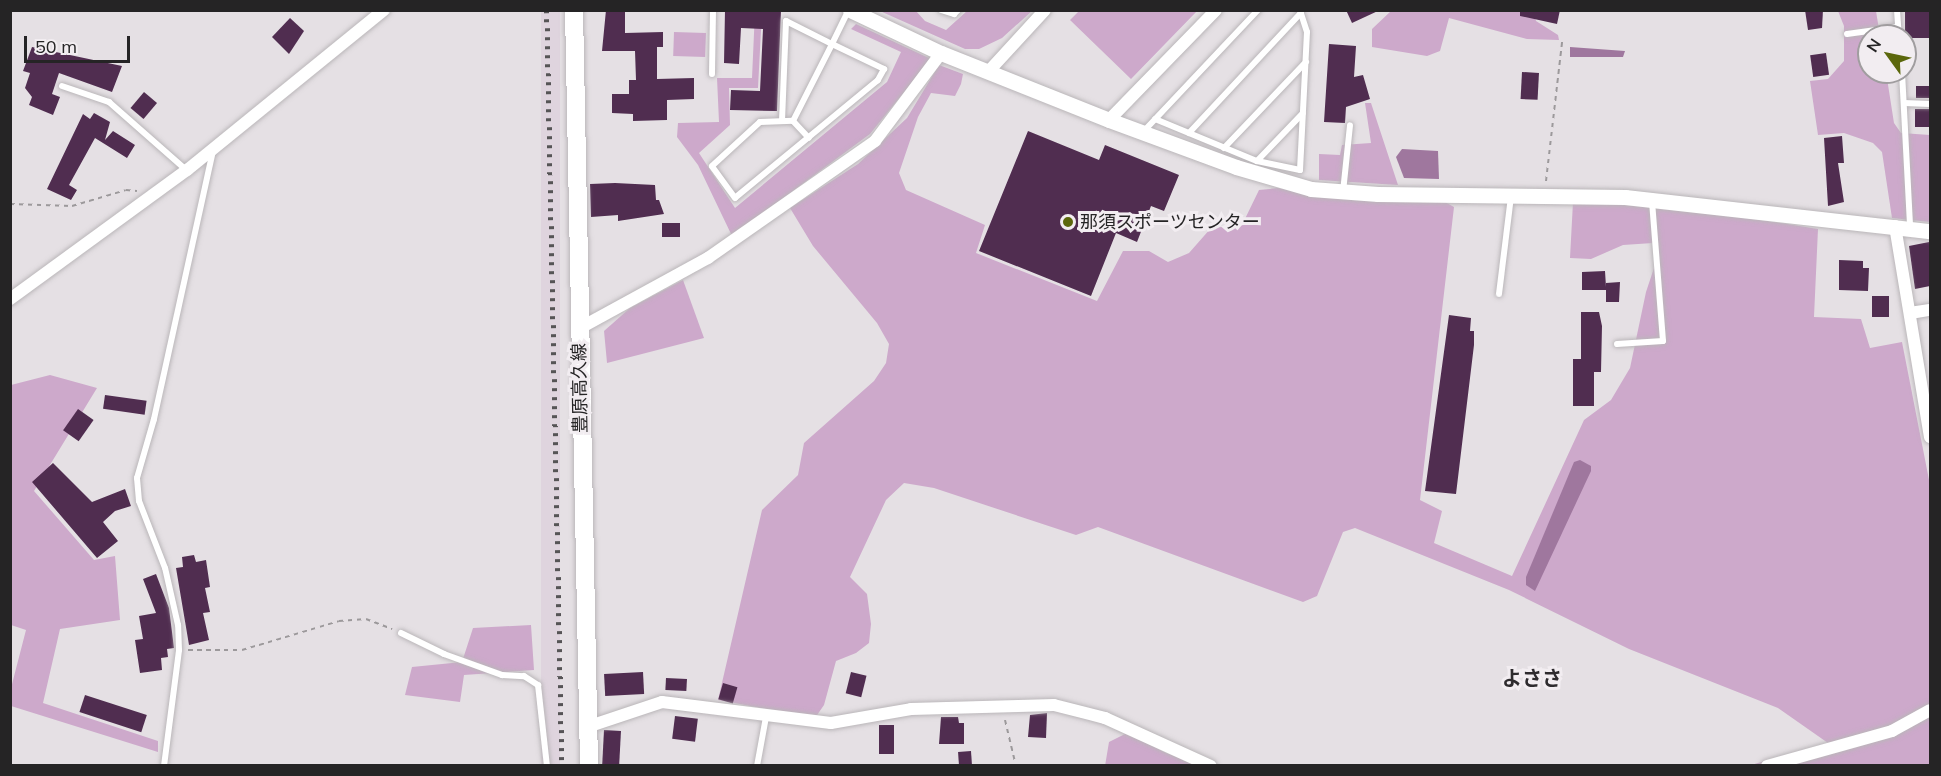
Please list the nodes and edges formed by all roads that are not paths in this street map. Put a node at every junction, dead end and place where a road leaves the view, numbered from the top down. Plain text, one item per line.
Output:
1 (384, 10) edge
2 (574, 10) edge
3 (713, 10) edge
4 (849, 10) edge
5 (941, 10) edge
6 (958, 10) edge
7 (1216, 10) edge
8 (1258, 10) edge
9 (1042, 12) edge
10 (1300, 12) edge
11 (1857, 33) edge
12 (1847, 34) dead end
13 (832, 44) junction
14 (941, 53) junction
15 (1306, 62) junction
16 (988, 72) junction
17 (712, 74) dead end
18 (1903, 84) edge
19 (62, 86) dead end
20 (1904, 103) junction
21 (1930, 104) edge
22 (1303, 113) junction
23 (1155, 119) junction
24 (1109, 120) junction
25 (782, 121) junction
26 (793, 121) junction
27 (1350, 126) dead end
28 (1142, 132) junction
29 (1189, 133) junction
30 (809, 138) junction
31 (1224, 148) junction
32 (213, 150) junction
33 (1257, 161) junction
34 (187, 170) junction
35 (1343, 193) junction
36 (1511, 195) junction
37 (1652, 199) junction
38 (1903, 227) junction
39 (1930, 231) edge
40 (1499, 294) dead end
41 (10, 299) edge
42 (1930, 310) edge
43 (1910, 314) junction
44 (580, 328) junction
45 (1617, 344) dead end
46 (1928, 406) edge
47 (1930, 437) edge
48 (401, 633) road end
49 (1930, 710) edge
50 (766, 717) junction
51 (587, 727) junction
52 (1182, 759) edge
53 (164, 765) edge
54 (547, 765) edge
55 (588, 765) edge
56 (757, 765) edge
57 (1211, 765) edge
58 (1767, 765) edge

1 - 32 street
2 - 44 main road, 豊原高久線
3 - 17 lane
4 - 13 lane
4 - 14 street
5 - 6 lane
7 - 24 street
8 - 23 lane
9 - 16 street
10 - 15 lane
10 - 29 lane
11 - 12 lane
13 - 25 lane
13 - 26 lane
13 - 30 lane
14 - 16 street
14 - 44 street
15 - 22 lane
15 - 31 lane
16 - 24 street
18 - 20 lane
19 - 34 lane
20 - 21 lane
20 - 38 lane
22 - 33 lane
22 - 33 lane
23 - 28 lane
23 - 29 lane
24 - 28 street
25 - 26 lane
25 - 30 lane
26 - 30 lane
27 - 35 lane
28 - 35 street
29 - 31 lane
31 - 33 lane
32 - 34 street
32 - 53 lane
34 - 41 street
35 - 36 street
36 - 37 street
36 - 40 lane
37 - 38 street
37 - 45 lane
38 - 39 street
38 - 43 street
42 - 43 street
43 - 46 street
44 - 51 main road, 豊原高久線
46 - 47 street
48 - 54 lane
49 - 58 street
50 - 51 street
50 - 52 street
50 - 56 lane
51 - 55 main road, 豊原高久線
52 - 57 street

